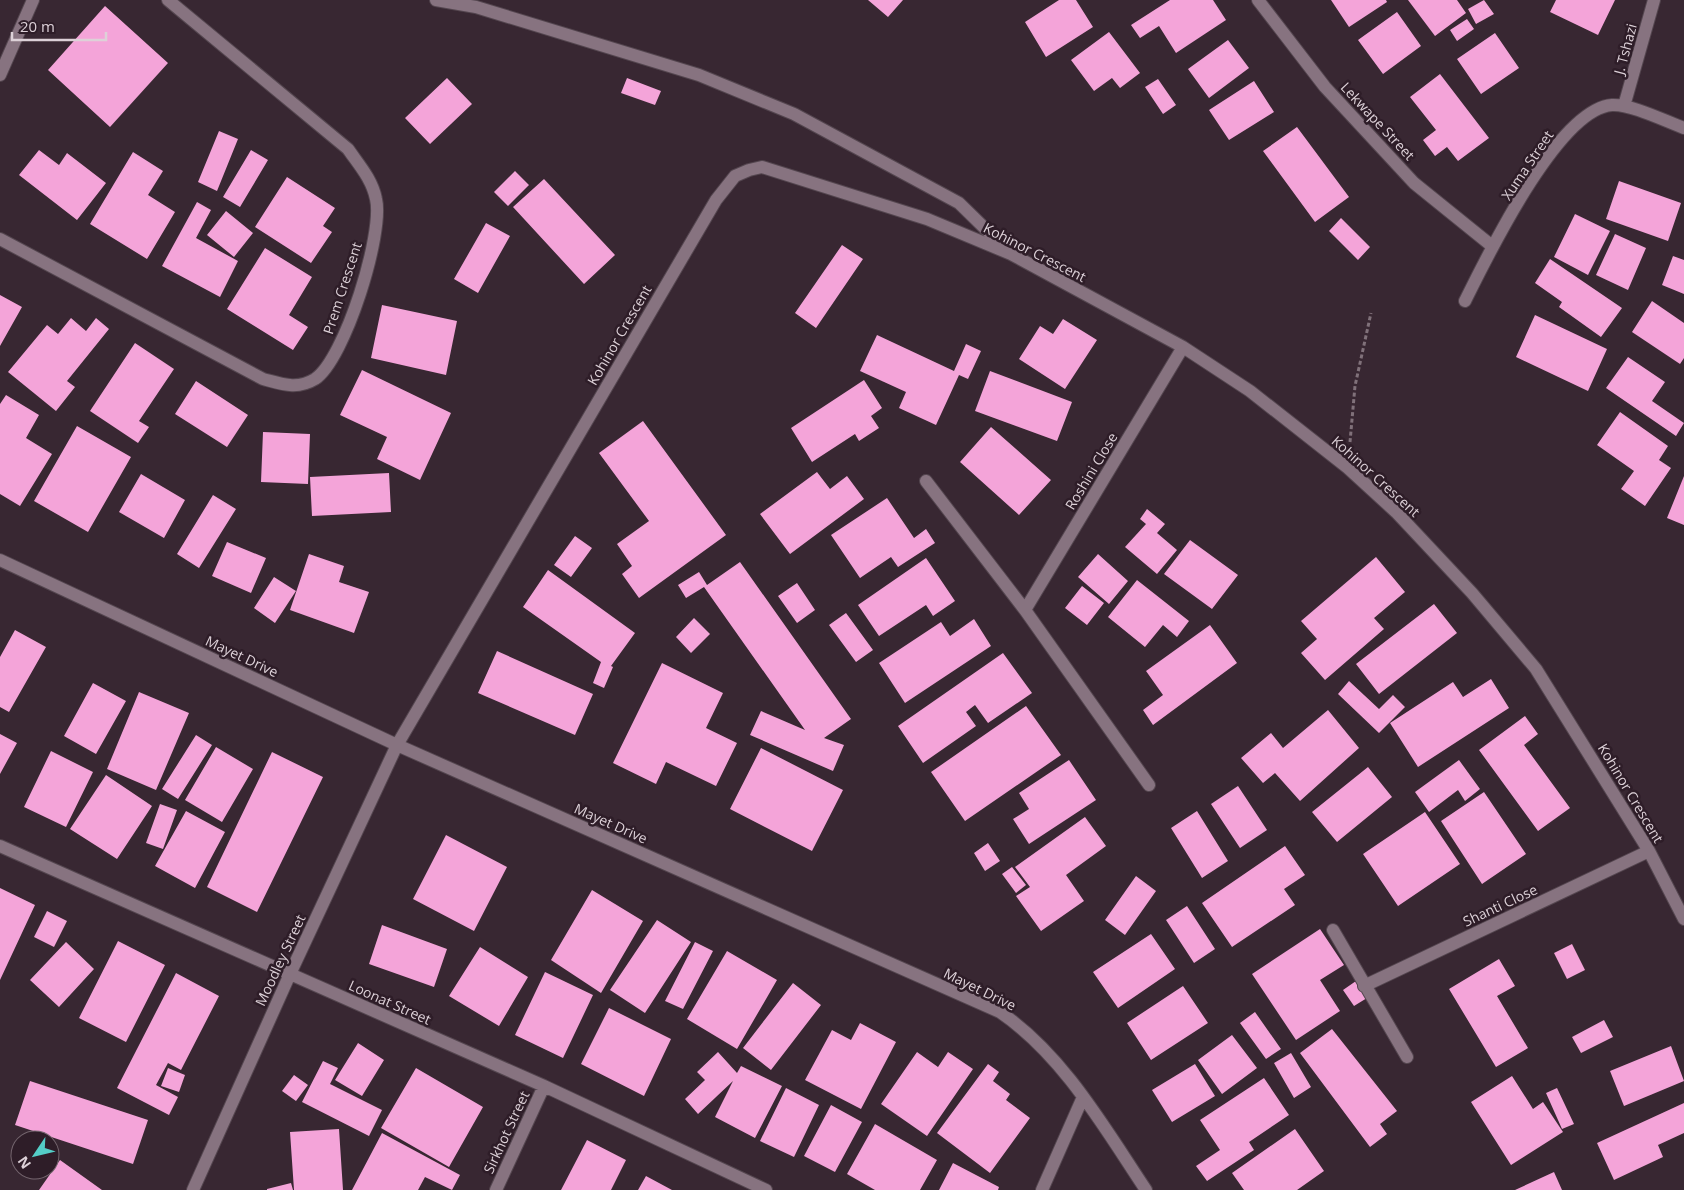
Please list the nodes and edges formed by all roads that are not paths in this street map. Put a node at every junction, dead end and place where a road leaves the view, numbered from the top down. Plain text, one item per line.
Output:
1 (33, 0) edge
2 (168, 0) edge
3 (436, 0) edge
4 (1258, 0) edge
5 (1654, 0) edge
6 (0, 76) edge
7 (1624, 106) junction
8 (1684, 128) edge
9 (0, 239) edge
10 (1492, 246) junction
11 (1011, 254) junction
12 (1465, 302) dead end
13 (1183, 347) junction
14 (926, 481) dead end
15 (0, 560) edge
16 (1025, 610) junction
17 (398, 745) junction
18 (1149, 785) dead end
19 (0, 846) edge
20 (1649, 851) junction
21 (1684, 918) edge
22 (1333, 930) dead end
23 (290, 974) junction
24 (1364, 986) junction
25 (1407, 1057) dead end
26 (544, 1086) junction
27 (1083, 1097) junction
28 (193, 1190) edge
29 (496, 1190) edge
30 (765, 1190) edge
31 (1042, 1190) edge
32 (1146, 1190) edge

1 - 6 street
2 - 9 street, Prem Crescent
3 - 11 street
4 - 10 street, Lekwape Street
5 - 7 street, J. Tshazi
7 - 8 street, Xuma Street
7 - 10 street, Xuma Street
10 - 12 street, Xuma Street
11 - 13 street, Kohinor Crescent
11 - 17 street, Kohinor Crescent
13 - 16 street, Roshini Close
13 - 20 street, Kohinor Crescent
14 - 16 street
15 - 17 street, Mayet Drive
16 - 18 street
17 - 23 street, Moodley Street
17 - 27 street, Mayet Drive
19 - 23 street, Loonat Street
20 - 21 street, Kohinor Crescent
20 - 24 street, Shanti Close
22 - 24 street
23 - 26 street, Loonat Street
23 - 28 street, Moodley Street
24 - 25 street
26 - 29 street, Sirkhot Street
26 - 30 street, Loonat Street
27 - 31 street
27 - 32 street, Mayet Drive

